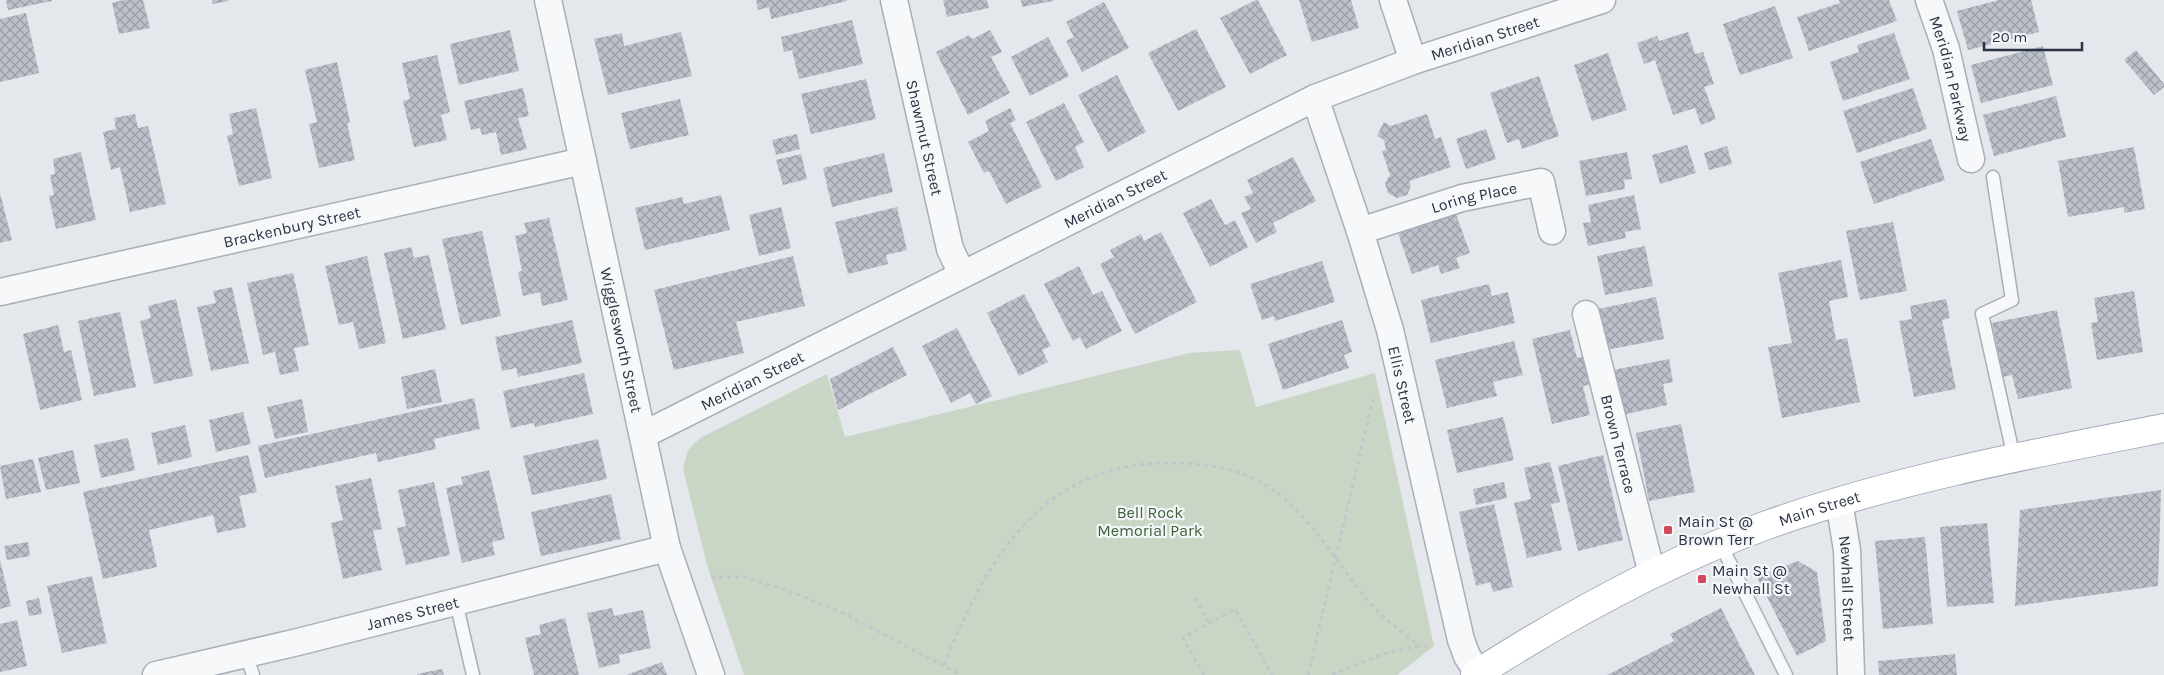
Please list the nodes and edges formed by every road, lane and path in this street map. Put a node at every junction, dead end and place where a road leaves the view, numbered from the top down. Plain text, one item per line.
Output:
1 (548, 0) edge
2 (894, 0) edge
3 (1393, 0) edge
4 (1602, 0) edge
5 (1929, 0) edge
6 (1413, 61) junction
7 (1315, 98) junction
8 (1971, 159) dead end
9 (583, 161) junction
10 (1993, 177) dead end
11 (1360, 230) junction
12 (1552, 231) dead end
13 (962, 274) junction
14 (0, 292) edge
15 (1586, 314) dead end
16 (1375, 394) dead end
17 (2164, 428) edge
18 (643, 435) junction
19 (2014, 458) junction
20 (1839, 501) junction
21 (1721, 545) junction
22 (667, 548) junction
23 (1335, 559) junction
24 (1652, 574) junction
25 (711, 577) dead end
26 (1195, 598) dead end
27 (456, 602) junction
28 (1209, 623) junction
29 (1420, 646) junction
30 (1434, 646) dead end
31 (250, 664) edge
32 (944, 665) junction
33 (1476, 674) edge
34 (156, 675) edge
35 (473, 675) edge
36 (712, 675) edge
37 (960, 675) edge
38 (1204, 675) edge
39 (1272, 675) edge
40 (1308, 675) edge
41 (1332, 675) edge
42 (1786, 675) edge
43 (1851, 675) edge

1 - 9 street, Wigglesworth Street
2 - 13 street, Shawmut Street
3 - 6 street
4 - 6 street, Meridian Street
5 - 8 street, Meridian Parkway
6 - 7 street, Meridian Street
7 - 11 street, Ellis Street
7 - 13 street, Meridian Street
9 - 14 street, Brackenbury Street
9 - 18 street, Wigglesworth Street
10 - 19 lane
11 - 12 street, Loring Place
11 - 33 street, Ellis Street
13 - 18 street, Meridian Street
15 - 24 street, Brown Terrace
16 - 23 path
17 - 19 main road, Main Street
18 - 22 street, Wigglesworth Street
19 - 20 main road, Main Street
20 - 21 main road, Main Street
20 - 43 street, Newhall Street
21 - 24 main road, Main Street
21 - 42 lane
22 - 27 street, James Street
22 - 36 street, Wigglesworth Street
23 - 29 path
23 - 32 path
23 - 40 path
24 - 33 main road, Main Street
25 - 32 path
26 - 28 path
27 - 31 street, James Street
27 - 35 lane
28 - 38 path
28 - 39 path
29 - 30 path
29 - 41 path
31 - 34 street, James Street
32 - 37 path

